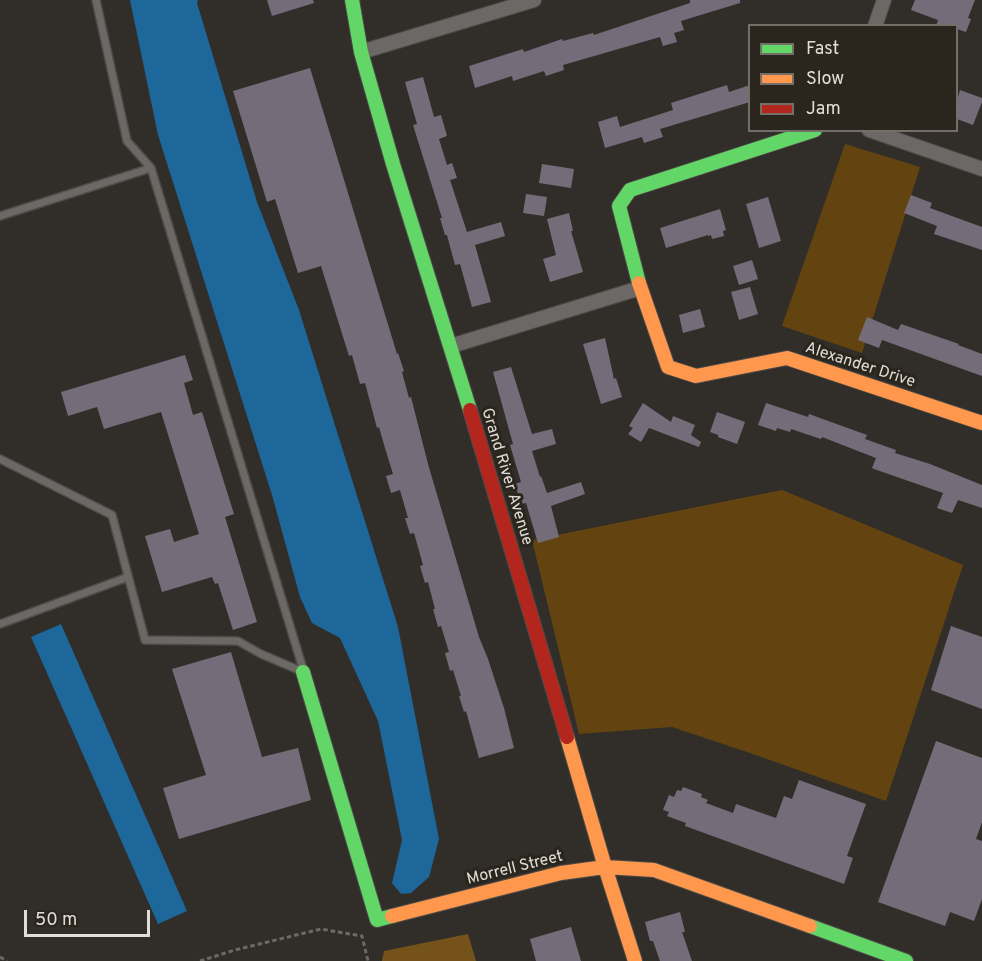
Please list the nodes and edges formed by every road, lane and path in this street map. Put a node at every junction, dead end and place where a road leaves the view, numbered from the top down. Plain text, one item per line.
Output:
1 (96, 0) edge
2 (352, 0) edge
3 (534, 0) edge
4 (884, 0) edge
5 (876, 24) edge
6 (361, 52) junction
7 (809, 132) edge
8 (875, 132) edge
9 (151, 168) junction
10 (982, 169) edge
11 (0, 216) edge
12 (640, 288) junction
13 (451, 346) junction
14 (982, 423) edge
15 (0, 459) edge
16 (128, 577) junction
17 (0, 624) edge
18 (303, 672) junction
19 (605, 867) junction
20 (0, 957) edge
21 (7, 961) edge
22 (200, 961) edge
23 (368, 961) edge
24 (635, 961) edge
25 (906, 961) edge

1 - 9 lane
2 - 6 street, Grand River Avenue
3 - 6 street
4 - 5 street
6 - 13 street, Grand River Avenue
7 - 12 street, Alexander Drive
8 - 10 street
9 - 11 lane
9 - 18 lane
12 - 13 street
12 - 14 street, Alexander Drive
13 - 19 street, Grand River Avenue
15 - 16 lane
16 - 17 lane
16 - 18 lane
18 - 19 street, Morrell Street
19 - 24 street, Grand River Avenue
19 - 25 street, Morrell Street
20 - 21 path
22 - 23 path

